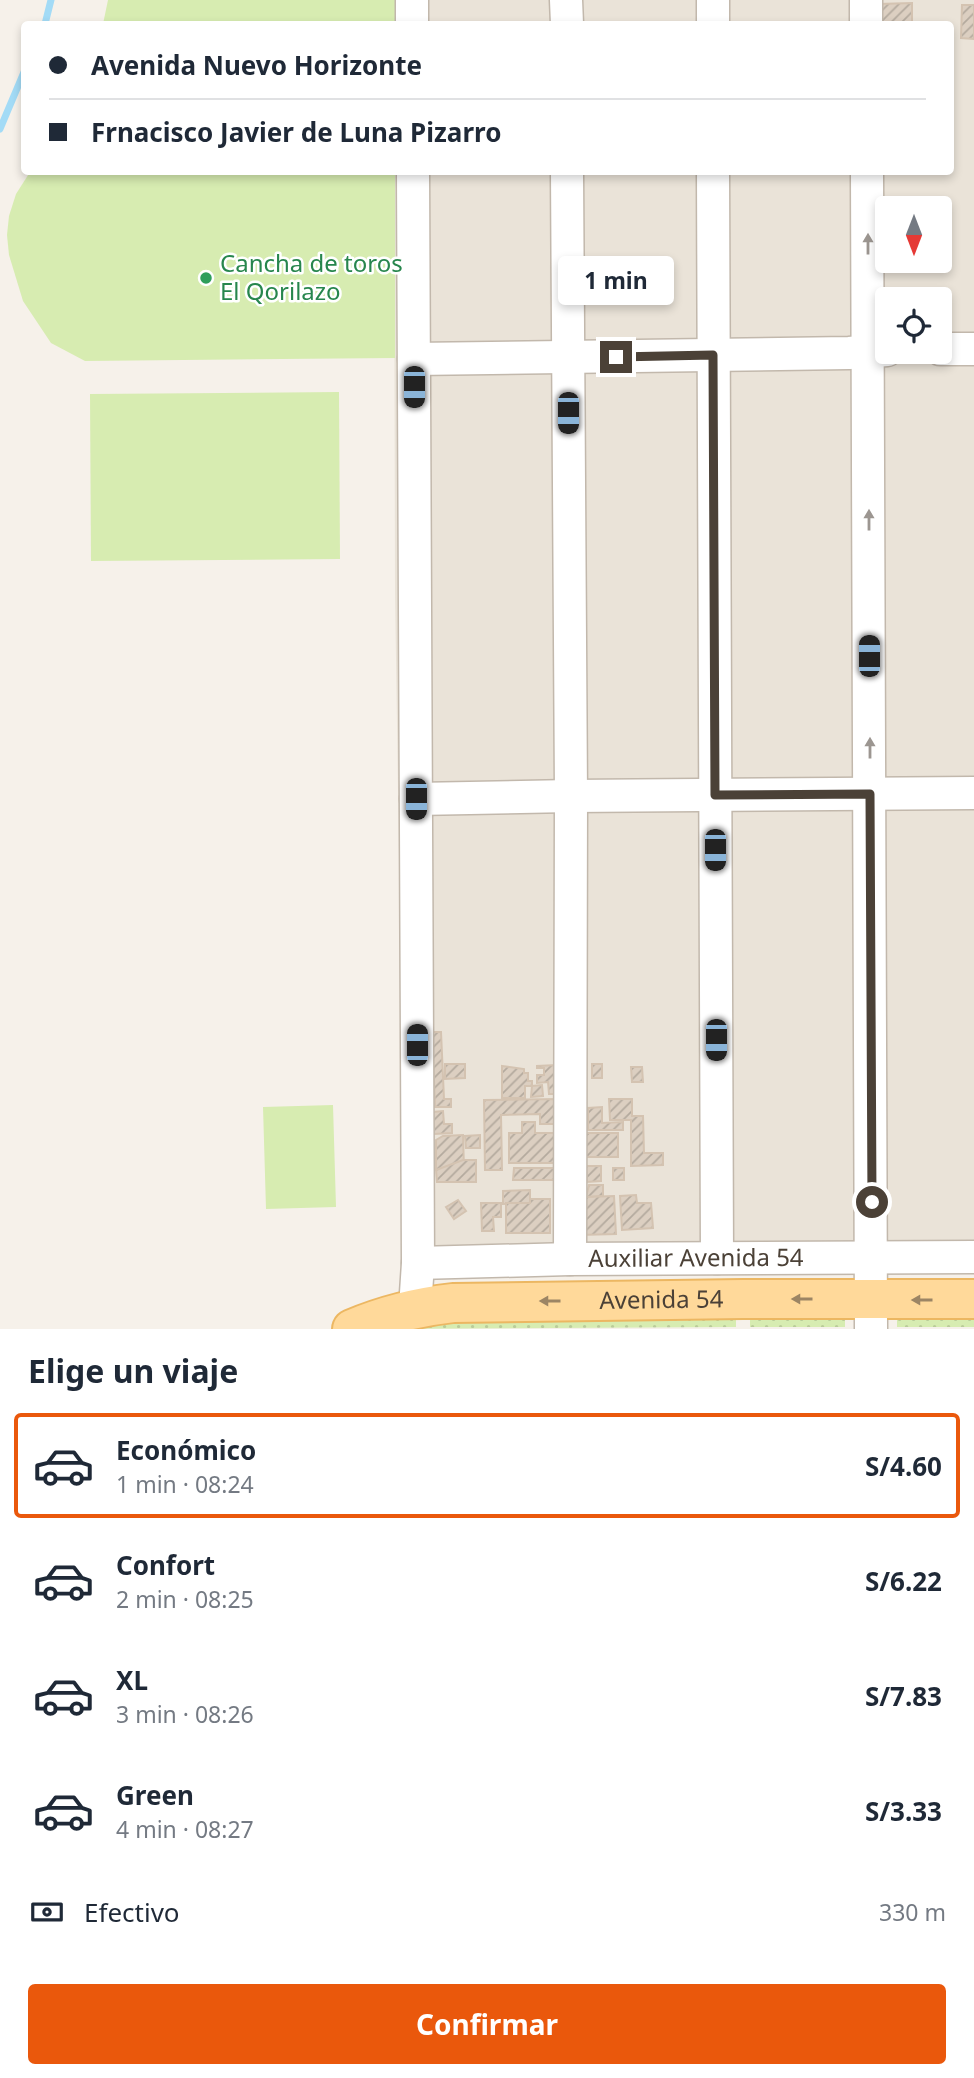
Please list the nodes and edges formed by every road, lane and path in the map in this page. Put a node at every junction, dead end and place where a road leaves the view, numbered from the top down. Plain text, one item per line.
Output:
1 (412, 0) edge
2 (566, 0) edge
3 (713, 0) edge
4 (866, 0) edge
5 (412, 21) edge
6 (566, 21) edge
7 (713, 21) edge
8 (866, 21) edge
9 (413, 175) edge
10 (567, 175) edge
11 (713, 175) edge
12 (867, 175) edge
13 (875, 301) edge
14 (952, 349) edge
15 (974, 349) edge
16 (875, 350) edge
17 (713, 355) junction
18 (568, 358) junction
19 (414, 359) junction
20 (878, 364) edge
21 (974, 793) edge
22 (870, 794) junction
23 (715, 795) junction
24 (571, 796) junction
25 (416, 799) junction
26 (872, 1257) junction
27 (974, 1257) edge
28 (718, 1258) junction
29 (570, 1259) junction
30 (418, 1263) junction
31 (974, 1299) edge
32 (415, 1308) junction
33 (871, 1314) edge
34 (352, 1329) edge

1 - 5 street
2 - 6 street
3 - 7 street
4 - 8 street
9 - 19 street
10 - 18 street
11 - 17 street
13 -> 12 street
14 - 15 street
16 - 17 street
17 - 18 street
17 - 23 street
18 - 19 street
18 - 24 street
19 - 25 street
22 -> 20 street
21 - 22 street
22 - 23 street
22 - 26 street
23 - 24 street
23 - 28 street
24 - 25 street
24 - 29 street
25 - 30 street
26 - 27 street, Auxiliar Avenida 54
26 - 28 street, Auxiliar Avenida 54
26 - 33 street
28 - 29 street, Auxiliar Avenida 54
29 - 30 street, Auxiliar Avenida 54
30 - 32 street
31 -> 33 main road, Avenida 54
33 -> 32 main road, Avenida 54
32 - 34 main road, Avenida 54

